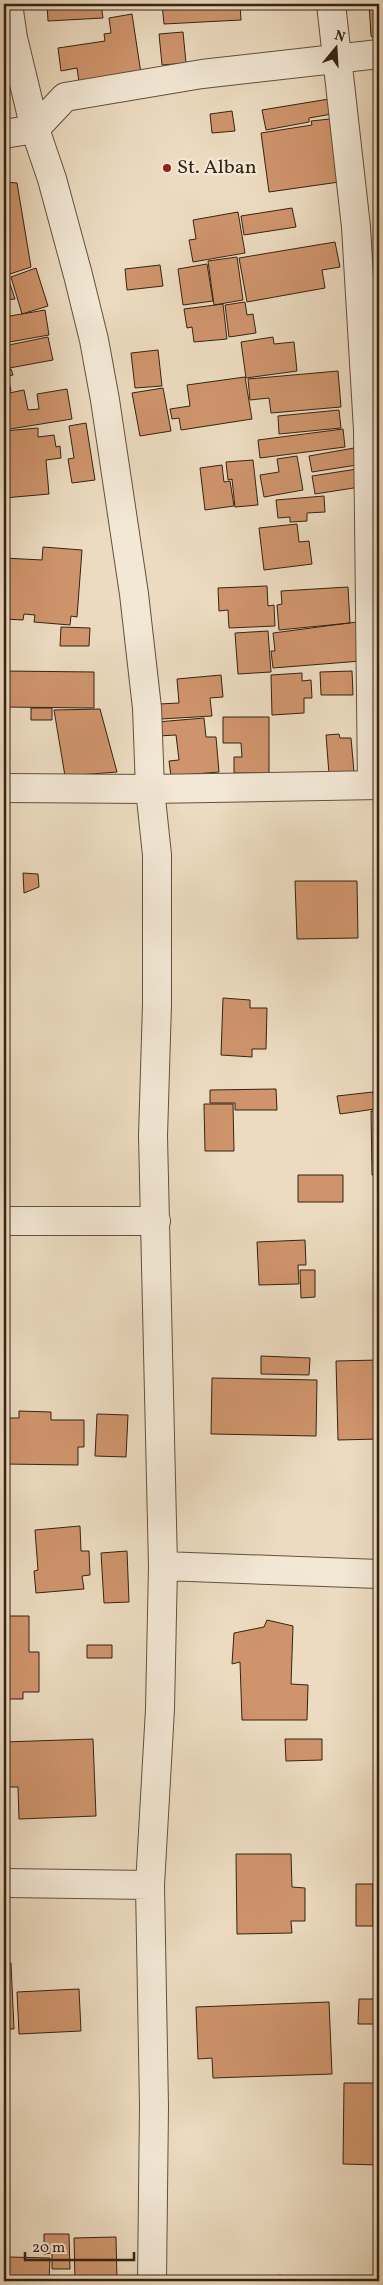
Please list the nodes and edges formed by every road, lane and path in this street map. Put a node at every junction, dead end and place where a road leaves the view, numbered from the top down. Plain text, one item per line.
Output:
1 (8, 4) edge
2 (331, 4) edge
3 (379, 54) edge
4 (337, 58) junction
5 (35, 129) junction
6 (4, 134) edge
7 (376, 785) edge
8 (4, 788) edge
9 (150, 789) junction
10 (4, 1220) edge
11 (156, 1221) junction
12 (163, 1566) junction
13 (379, 1574) edge
14 (4, 1883) edge
15 (150, 1885) junction
16 (152, 2281) edge

1 - 5 street
2 - 4 street
3 - 4 street
4 - 5 street
4 - 7 street
5 - 6 street
5 - 9 street
7 - 9 street
8 - 9 street
9 - 11 street
10 - 11 street
11 - 12 street
12 - 13 street
12 - 15 street
14 - 15 street
15 - 16 street

